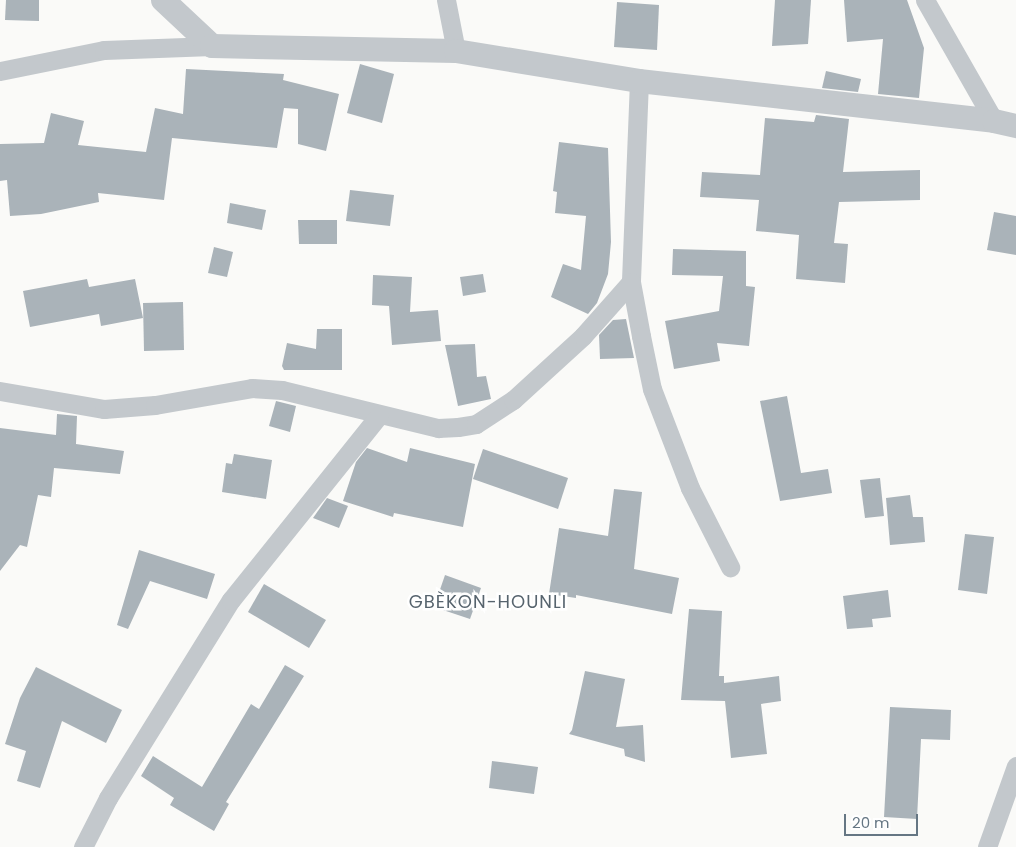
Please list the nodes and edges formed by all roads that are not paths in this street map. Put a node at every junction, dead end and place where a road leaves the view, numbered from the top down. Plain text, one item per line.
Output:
1 (163, 0) edge
2 (446, 0) edge
3 (925, 0) edge
4 (212, 46) junction
5 (456, 51) junction
6 (0, 71) edge
7 (639, 81) junction
8 (1005, 123) edge
9 (631, 282) junction
10 (0, 391) edge
11 (379, 415) junction
12 (730, 567) dead end
13 (1016, 766) edge
14 (83, 847) edge
15 (987, 847) edge

1 - 4 street
2 - 5 street
3 - 8 street
4 - 5 street
4 - 6 street
5 - 7 street
7 - 8 street
7 - 9 street
9 - 11 street
9 - 12 street
10 - 11 street
11 - 14 street
13 - 15 street

